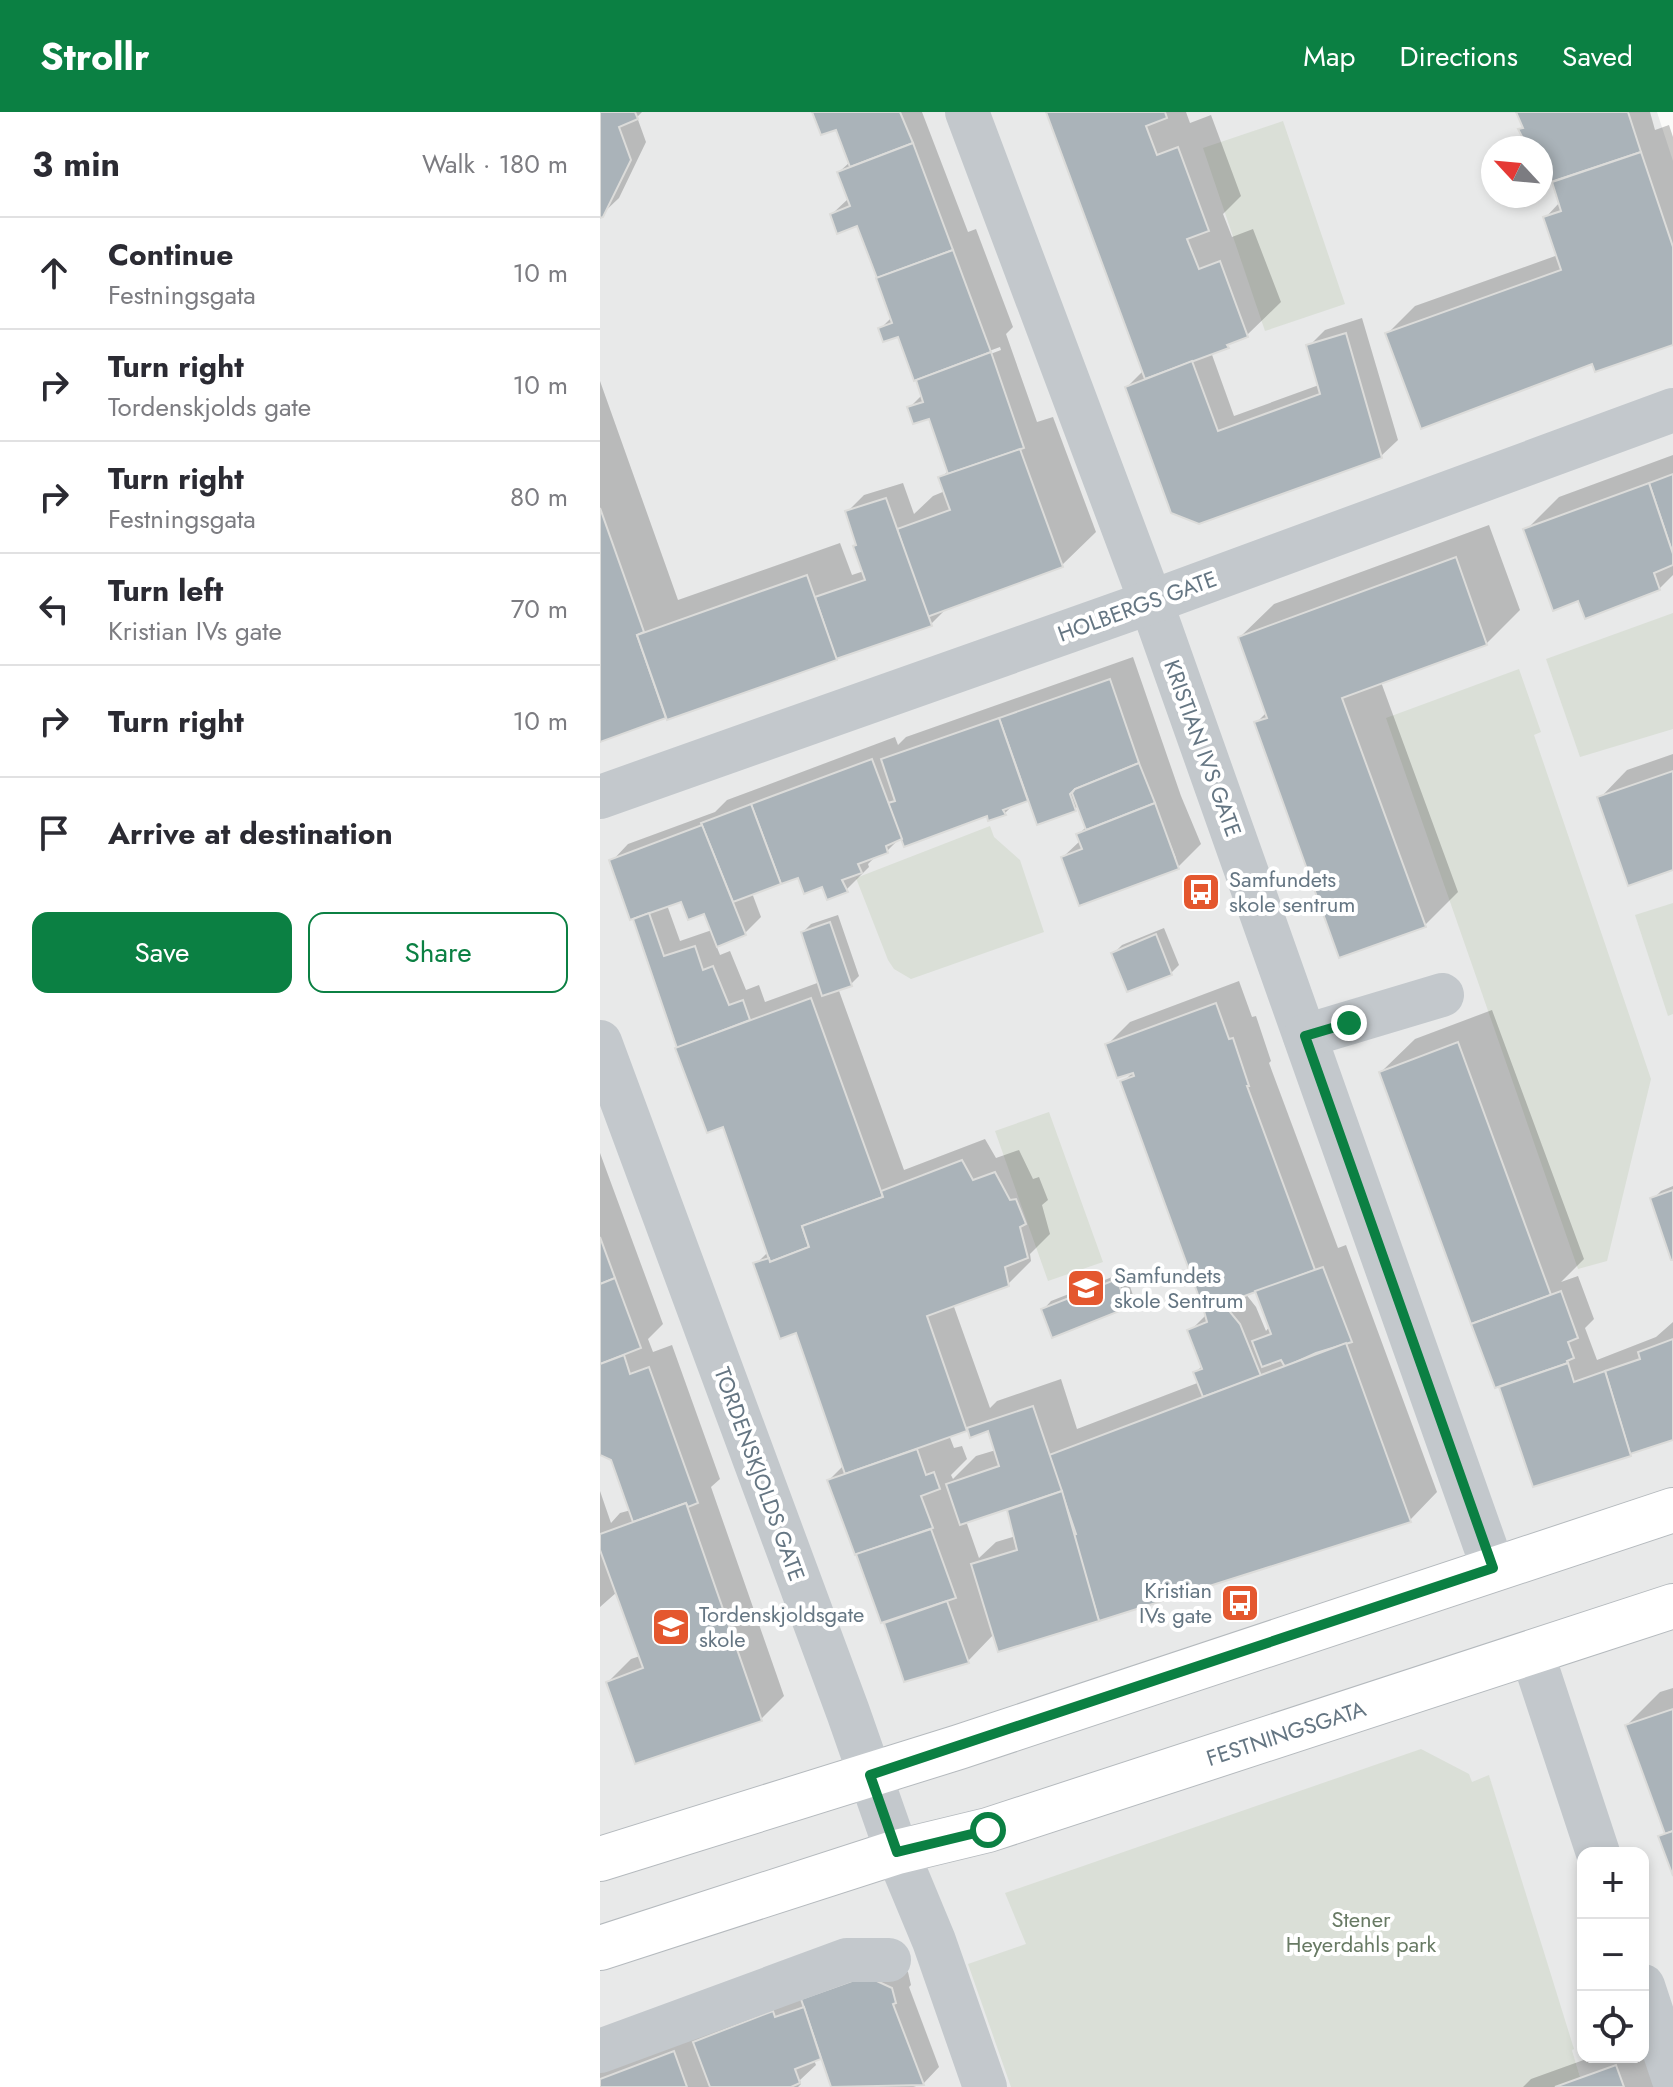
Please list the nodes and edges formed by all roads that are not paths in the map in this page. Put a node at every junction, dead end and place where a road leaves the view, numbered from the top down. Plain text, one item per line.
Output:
1 (967, 112) edge
2 (1673, 410) edge
3 (1151, 602) junction
4 (600, 797) edge
5 (1442, 995) dead end
6 (1305, 1036) junction
7 (600, 1042) edge
8 (1673, 1510) edge
9 (1493, 1568) junction
10 (1673, 1606) edge
11 (1532, 1653) junction
12 (870, 1775) junction
13 (1596, 1847) edge
14 (897, 1852) junction
15 (600, 1859) edge
16 (600, 1948) edge
17 (889, 1960) dead end
18 (1645, 1991) edge
19 (600, 2051) edge
20 (1673, 2077) edge
21 (985, 2087) edge

1 - 3 street, KRISTIAN IVS GATE
2 - 3 street, HOLBERGS GATE
3 - 4 street, HOLBERGS GATE
3 - 6 street, KRISTIAN IVS GATE
5 - 6 street
6 - 9 street, KRISTIAN IVS GATE
7 - 12 street, TORDENSKJOLDS GATE
8 - 9 main road
9 - 12 main road
10 - 11 main road, FESTNINGSGATA
11 - 13 street
11 - 14 main road, FESTNINGSGATA
12 - 14 street, TORDENSKJOLDS GATE
12 - 15 main road
14 - 16 main road, FESTNINGSGATA
14 - 21 street, TORDENSKJOLDS GATE
17 - 19 street
18 - 20 street

